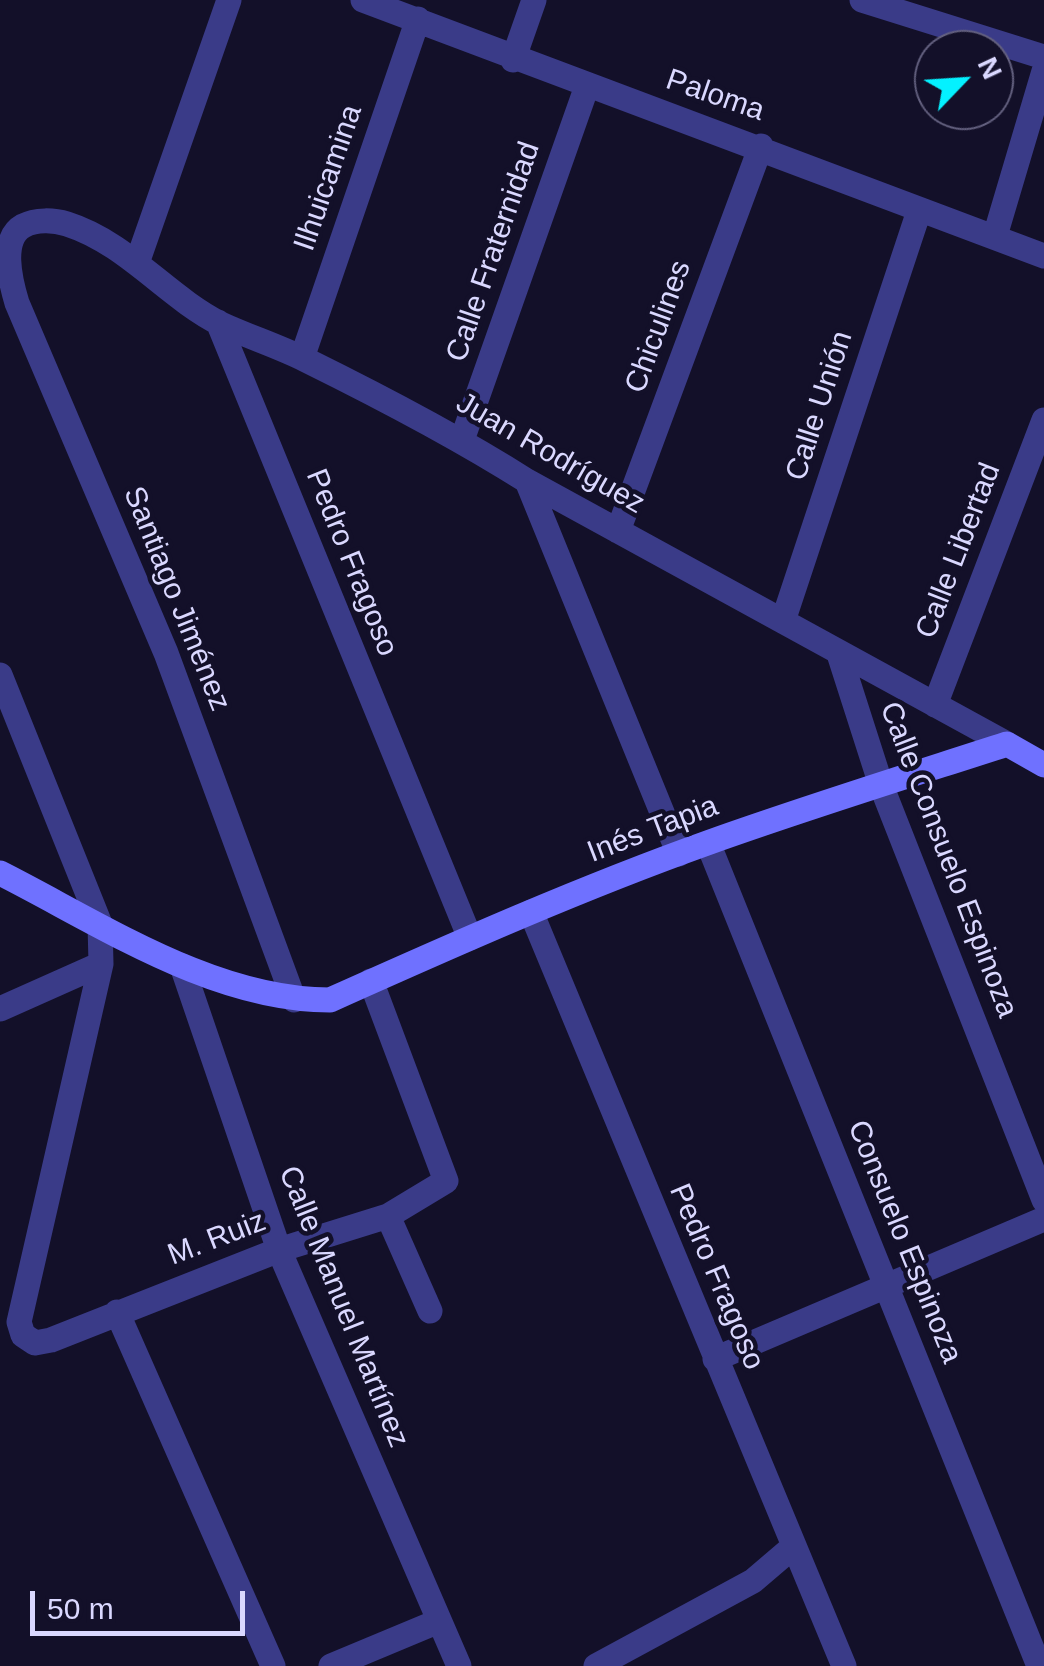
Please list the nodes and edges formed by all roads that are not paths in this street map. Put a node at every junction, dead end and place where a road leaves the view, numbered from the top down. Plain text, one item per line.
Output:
1 (230, 0) edge
2 (363, 0) edge
3 (534, 0) edge
4 (863, 0) edge
5 (418, 19) junction
6 (1044, 57) edge
7 (513, 60) junction
8 (1044, 70) edge
9 (587, 86) junction
10 (761, 146) junction
11 (919, 212) junction
12 (20, 227) joint
13 (995, 236) junction
14 (1044, 256) edge
15 (137, 263) junction
16 (218, 322) junction
17 (302, 358) junction
18 (1044, 420) edge
19 (462, 440) junction
20 (527, 481) junction
21 (618, 531) junction
22 (783, 621) junction
23 (839, 654) junction
24 (0, 675) edge
25 (936, 705) junction
26 (1008, 744) junction
27 (1044, 765) edge
28 (881, 785) junction
29 (708, 843) junction
30 (679, 854) junction
31 (0, 872) edge
32 (531, 912) junction
33 (100, 924) junction
34 (470, 938) junction
35 (100, 964) junction
36 (182, 966) junction
37 (372, 981) junction
38 (294, 1000) junction
39 (0, 1009) edge
40 (1044, 1200) edge
41 (388, 1216) junction
42 (1044, 1219) edge
43 (279, 1250) junction
44 (887, 1286) junction
45 (430, 1311) dead end
46 (116, 1312) junction
47 (715, 1359) junction
48 (794, 1546) junction
49 (440, 1621) junction
50 (273, 1666) edge
51 (331, 1666) edge
52 (459, 1666) edge
53 (596, 1666) edge
54 (844, 1666) edge
55 (1039, 1666) edge

1 - 15 street
2 - 5 street, Paloma
3 - 7 street
4 - 6 street
5 - 7 street, Paloma
5 - 17 street, Ilhuicamina
7 - 9 street, Paloma
8 - 13 street
9 - 10 street, Paloma
9 - 19 street, Calle Fraternidad
10 - 11 street, Paloma
10 - 21 street, Chiculines
11 - 13 street, Paloma
11 - 22 street, Calle Unión
12 - 15 street, Juan Rodríguez
12 - 38 street, Santiago Jiménez
13 - 14 street, Paloma
15 - 16 street, Juan Rodríguez
16 - 17 street, Juan Rodríguez
16 - 34 street, Pedro Fragoso
17 - 19 street, Juan Rodríguez
18 - 25 street, Calle Libertad
19 - 20 street, Juan Rodríguez
20 - 21 street, Juan Rodríguez
20 - 30 street
21 - 22 street, Juan Rodríguez
22 - 23 street, Juan Rodríguez
23 - 25 street, Juan Rodríguez
23 - 28 street, Calle Consuelo Espinoza
24 - 33 street
25 - 26 street, Juan Rodríguez
26 - 27 main road, Juan Rodríguez
26 - 28 main road, Inés Tapia
28 - 29 main road, Inés Tapia
28 - 40 street, Calle Consuelo Espinoza
29 - 30 main road, Inés Tapia
29 - 44 street, Consuelo Espinoza
30 - 32 main road, Inés Tapia
31 - 33 main road
32 - 34 main road, Inés Tapia
32 - 47 street, Pedro Fragoso
33 - 35 street
33 - 36 main road
34 - 37 main road, Inés Tapia
35 - 39 street
35 - 46 street, M. Ruiz
36 - 38 main road
36 - 43 street, Calle Manuel Martínez
37 - 38 main road, Inés Tapia
37 - 41 street, M. Ruiz
41 - 43 street, M. Ruiz
41 - 45 street
42 - 44 street
43 - 46 street, M. Ruiz
43 - 49 street, Calle Manuel Martínez
44 - 47 street
44 - 55 street, Consuelo Espinoza
46 - 50 street
47 - 48 street, Pedro Fragoso
48 - 53 street
48 - 54 street, Pedro Fragoso
49 - 51 street
49 - 52 street, Calle Manuel Martínez

